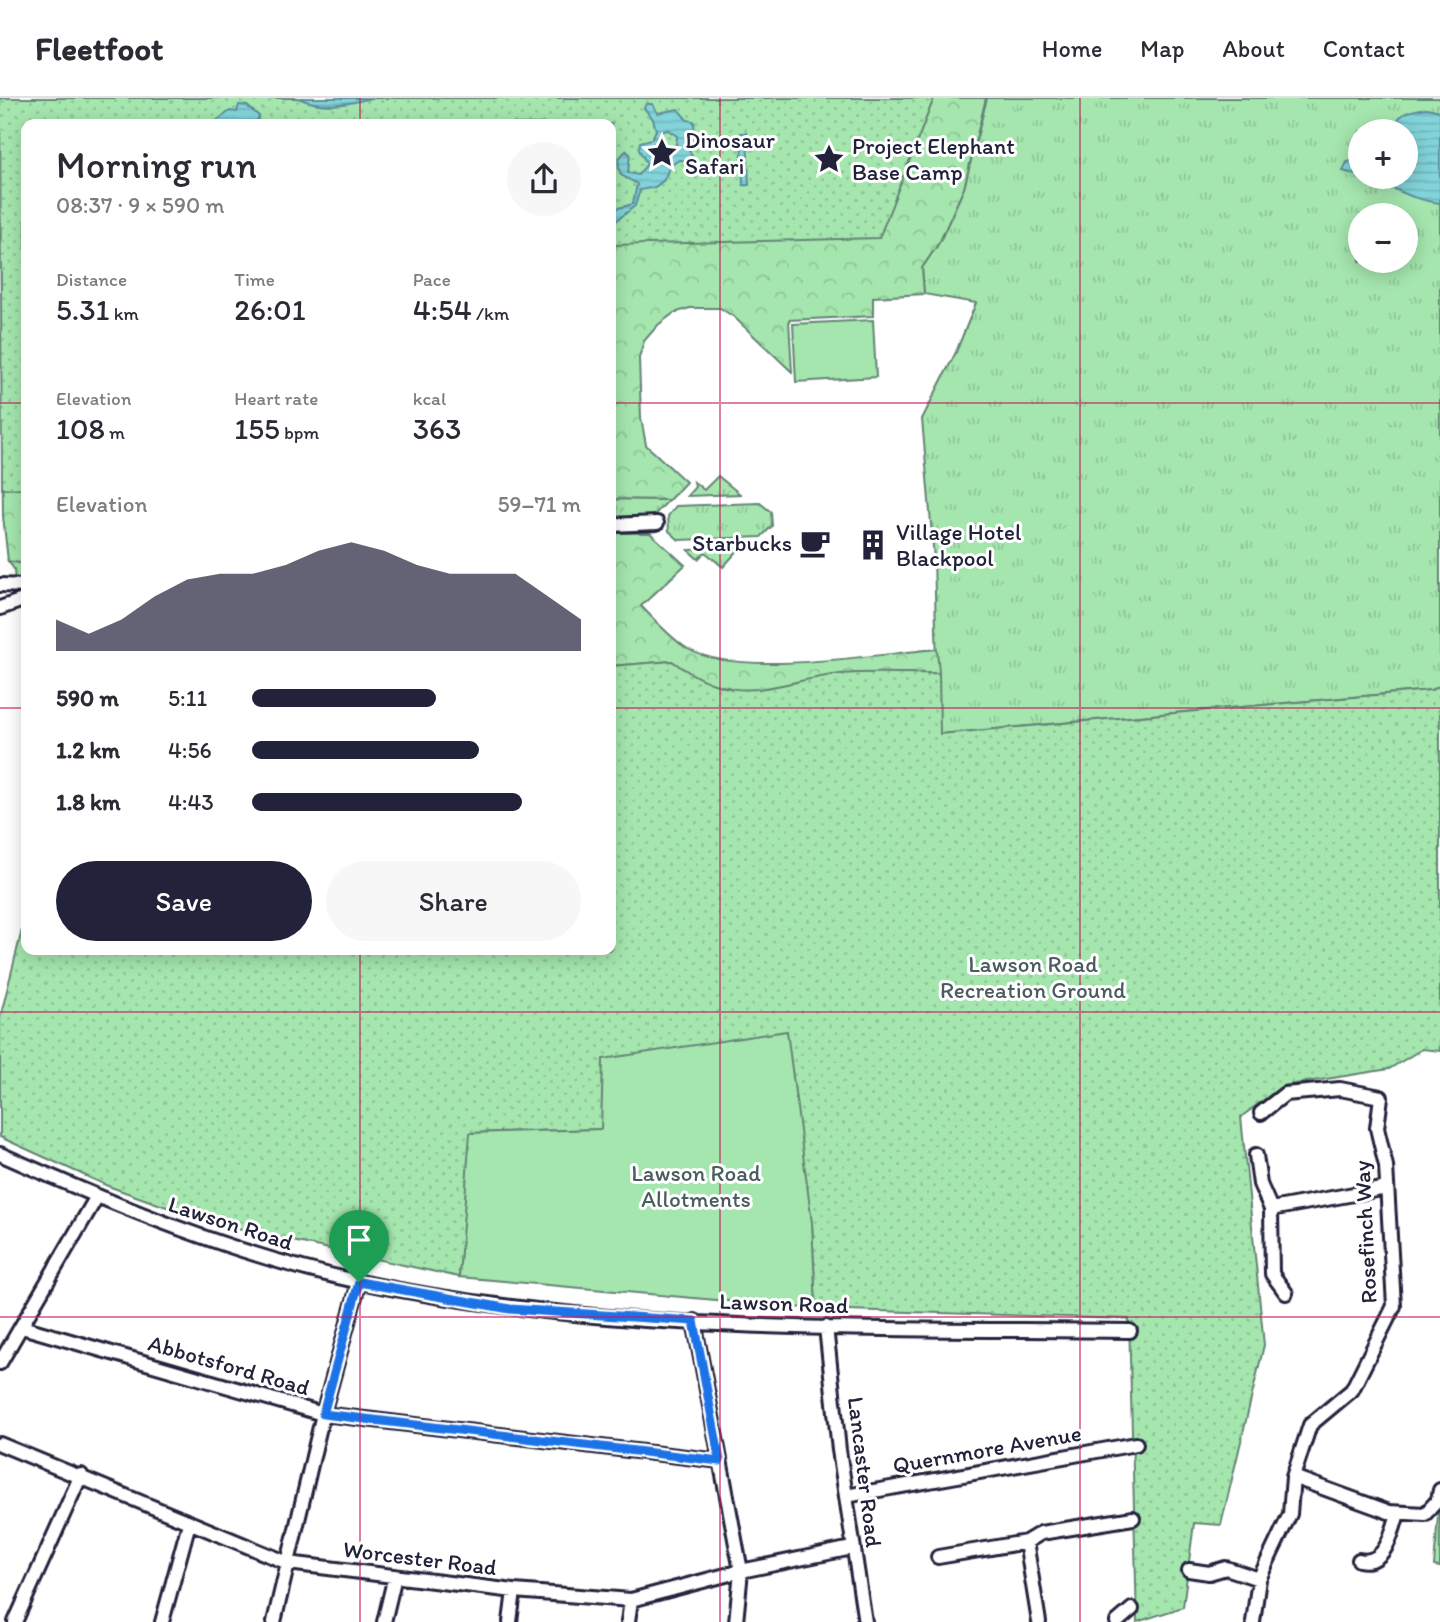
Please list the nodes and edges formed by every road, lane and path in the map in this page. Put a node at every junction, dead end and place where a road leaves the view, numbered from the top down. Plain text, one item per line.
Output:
1 (657, 523) dead end
2 (616, 525) edge
3 (0, 585) edge
4 (21, 586) edge
5 (21, 601) edge
6 (0, 608) edge
7 (1261, 1113) dead end
8 (0, 1154) edge
9 (1256, 1155) dead end
10 (1387, 1188) junction
11 (96, 1198) junction
12 (1271, 1209) junction
13 (359, 1282) junction
14 (1286, 1293) dead end
15 (694, 1321) junction
16 (22, 1327) junction
17 (826, 1327) junction
18 (1130, 1331) dead end
19 (0, 1363) edge
20 (323, 1414) junction
21 (0, 1444) edge
22 (1136, 1444) dead end
23 (720, 1461) junction
24 (81, 1475) junction
25 (1293, 1477) junction
26 (1440, 1490) edge
27 (846, 1496) junction
28 (1398, 1513) junction
29 (1133, 1518) dead end
30 (189, 1523) junction
31 (1026, 1542) junction
32 (852, 1548) junction
33 (938, 1557) dead end
34 (1359, 1560) dead end
35 (288, 1563) junction
36 (1189, 1570) dead end
37 (741, 1572) junction
38 (395, 1576) junction
39 (1259, 1578) junction
40 (514, 1591) junction
41 (631, 1600) junction
42 (1132, 1609) dead end
43 (15, 1622) edge
44 (162, 1622) edge
45 (274, 1622) edge
46 (384, 1622) edge
47 (510, 1622) edge
48 (628, 1622) edge
49 (736, 1622) edge
50 (865, 1622) edge
51 (1039, 1622) edge
52 (1117, 1622) edge
53 (1254, 1622) edge

1 - 2 street
3 - 4 street
5 - 6 street
7 - 10 street, Rosefinch Way
8 - 11 street, Lawson Road
9 - 12 street
10 - 12 street
10 - 25 street, Rosefinch Way
11 - 13 street, Lawson Road
11 - 16 street
12 - 14 street
13 - 15 street, Lawson Road
13 - 20 street
15 - 17 street, Lawson Road
15 - 23 street
16 - 19 street
16 - 20 street, Abbotsford Road
17 - 18 street, Lawson Road
17 - 27 street, Lancaster Road
20 - 23 street, Abbotsford Road
20 - 35 street
21 - 24 street, Worcester Road
22 - 27 street, Quernmore Avenue
23 - 37 street
24 - 30 street, Worcester Road
24 - 43 street
25 - 28 street
25 - 39 street, Rosefinch Way
26 - 28 street
27 - 32 street, Lancaster Road
28 - 34 street
29 - 31 street
30 - 35 street, Worcester Road
30 - 44 street
31 - 33 street
31 - 51 street
32 - 37 street, Worcester Road
32 - 50 street, Lancaster Road
35 - 38 street, Worcester Road
35 - 45 street
36 - 39 street
37 - 41 street, Worcester Road
37 - 49 street
38 - 40 street, Worcester Road
38 - 46 street
39 - 53 street, Rosefinch Way
40 - 41 street, Worcester Road
40 - 47 street
41 - 48 street
42 - 52 street

